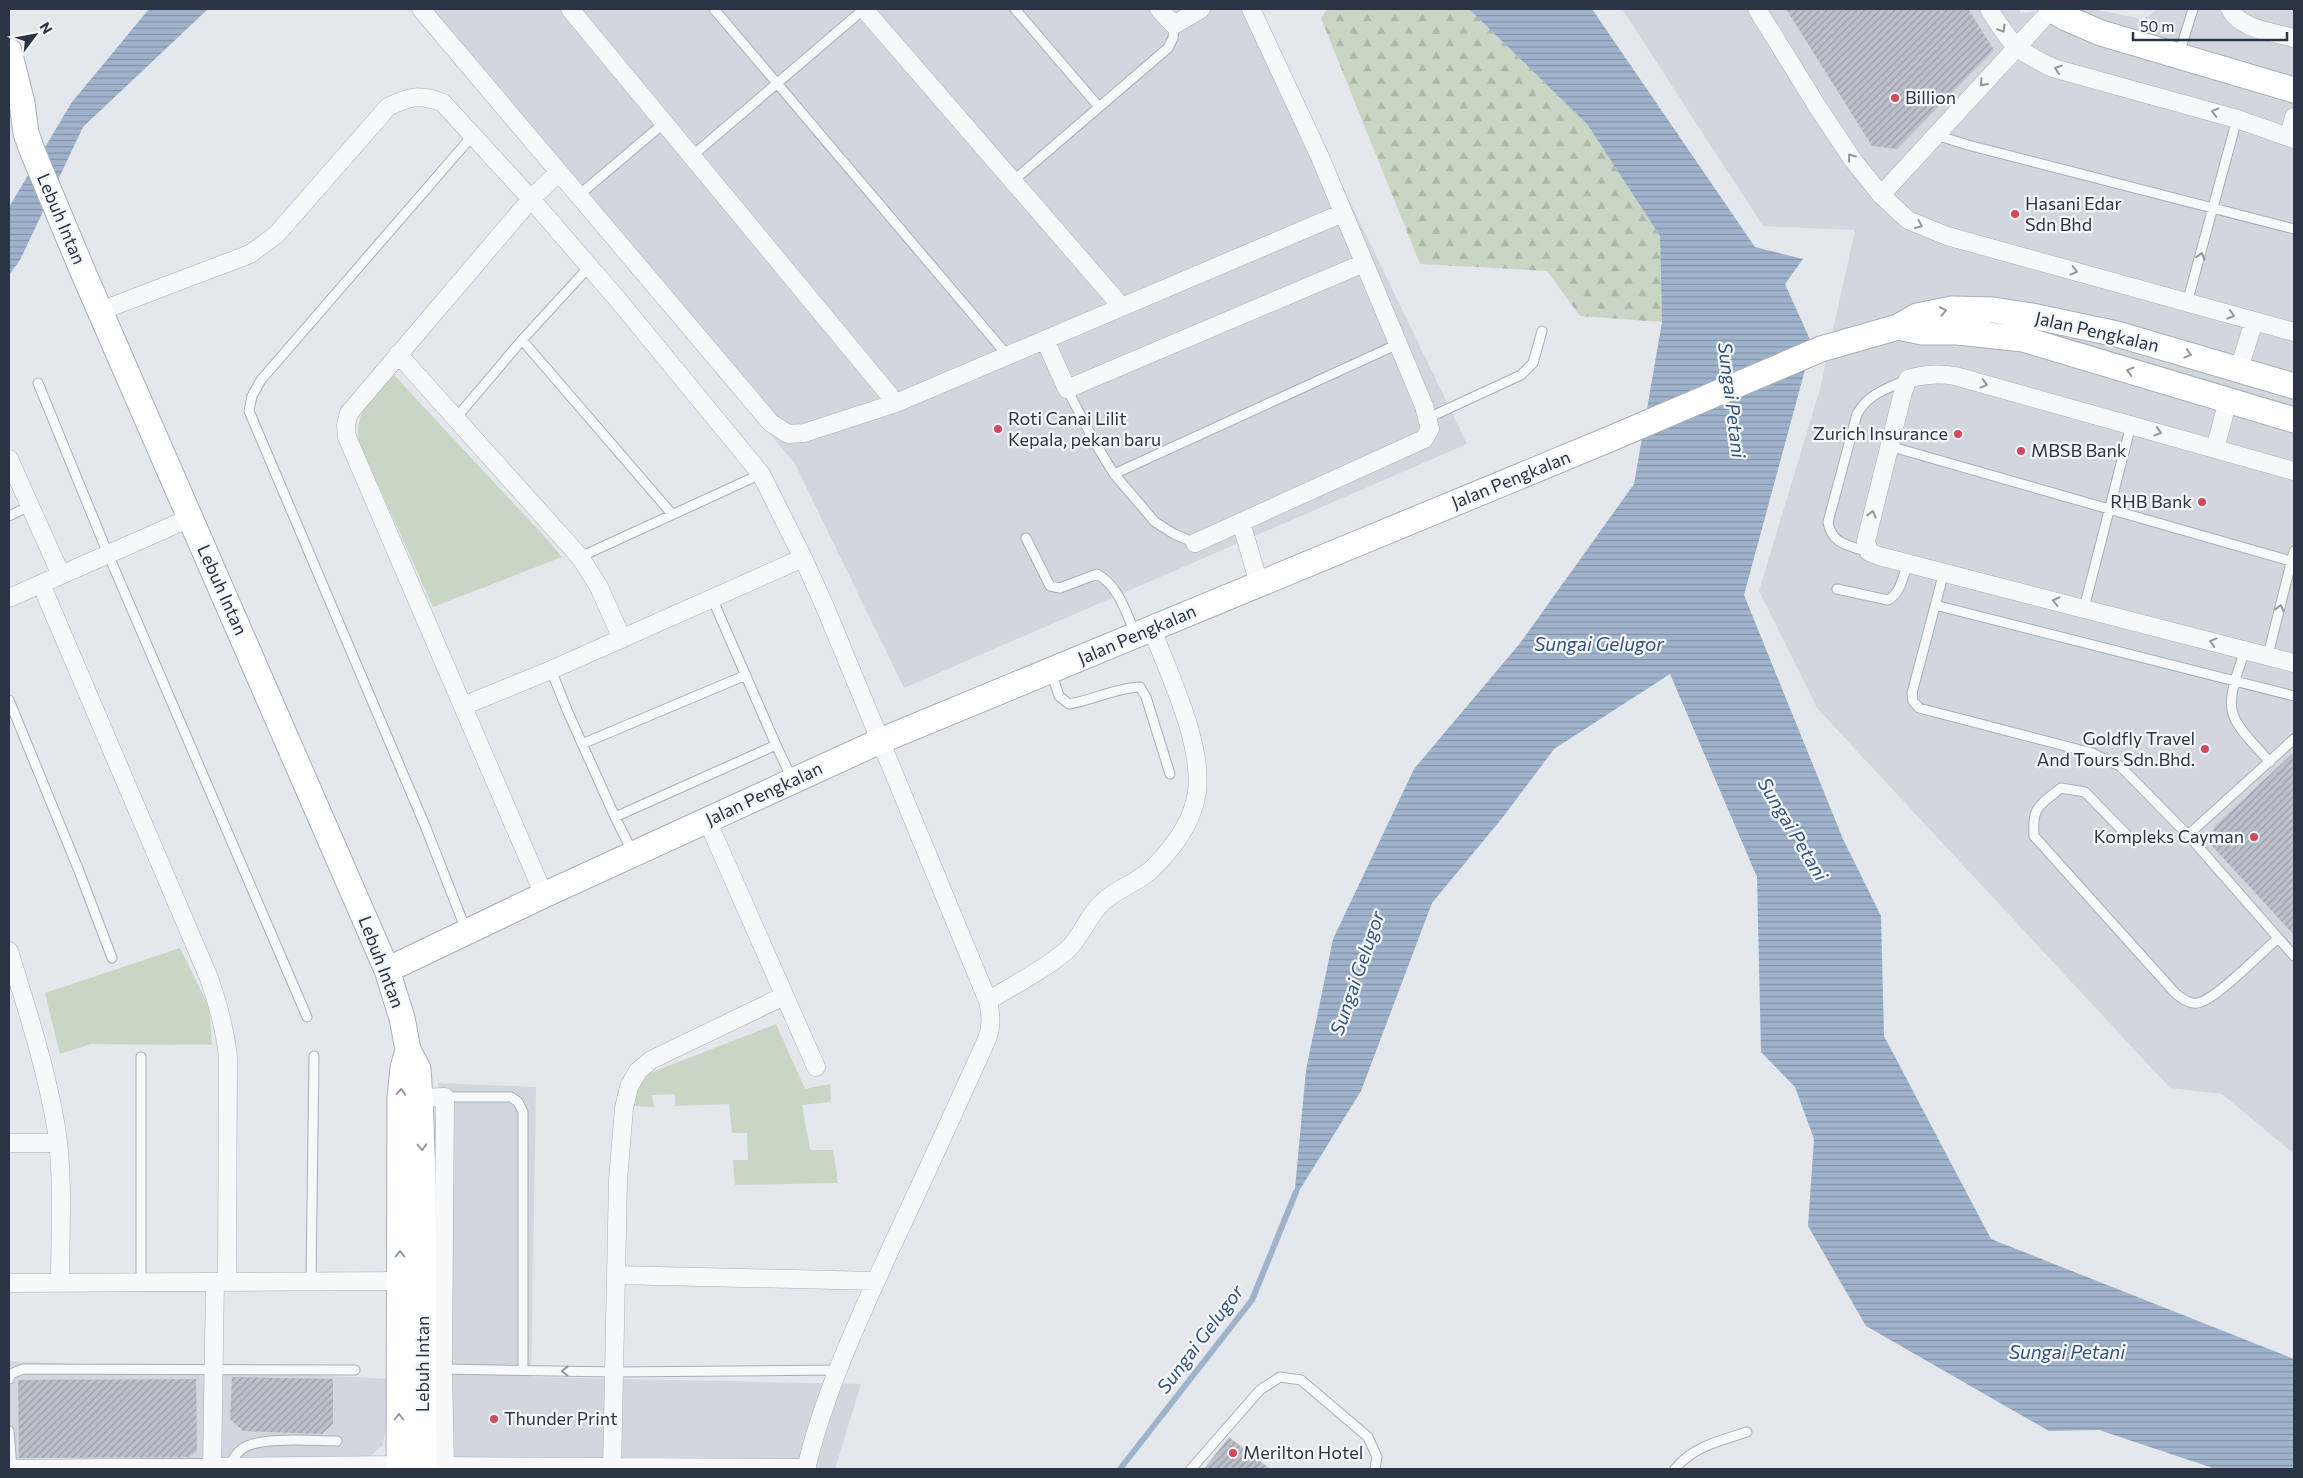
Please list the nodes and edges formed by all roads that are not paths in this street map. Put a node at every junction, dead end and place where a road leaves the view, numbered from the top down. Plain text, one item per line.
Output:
1 (421, 9) edge
2 (570, 9) edge
3 (714, 9) edge
4 (864, 9) edge
5 (1014, 9) edge
6 (1160, 9) edge
7 (1201, 9) edge
8 (1251, 9) edge
9 (1757, 9) edge
10 (1989, 9) edge
11 (2052, 9) edge
12 (2193, 9) edge
13 (2230, 9) edge
14 (1174, 25) junction
15 (2294, 38) edge
16 (2016, 47) junction
17 (9, 51) edge
18 (2178, 57) junction
19 (777, 82) junction
20 (2294, 90) edge
21 (1099, 107) junction
22 (9, 111) edge
23 (2294, 117) edge
24 (2237, 119) junction
25 (664, 123) junction
26 (473, 135) junction
27 (1936, 135) junction
28 (2292, 138) edge
29 (29, 142) junction
30 (692, 156) junction
31 (559, 172) junction
32 (1012, 181) junction
33 (1881, 195) junction
34 (579, 196) junction
35 (531, 199) junction
36 (2214, 207) junction
37 (1344, 213) junction
38 (2294, 230) edge
39 (1364, 263) junction
40 (589, 267) junction
41 (2188, 302) junction
42 (1122, 307) junction
43 (100, 311) junction
44 (2254, 321) junction
45 (1898, 327) junction
46 (1542, 331) dead end
47 (2294, 332) edge
48 (522, 340) junction
49 (1045, 340) junction
50 (1398, 344) junction
51 (398, 354) junction
52 (1008, 356) junction
53 (2239, 369) junction
54 (1908, 379) junction
55 (38, 383) dead end
56 (2294, 386) edge
57 (1067, 389) junction
58 (2228, 400) junction
59 (896, 403) junction
60 (456, 418) junction
61 (1428, 418) junction
62 (2294, 420) edge
63 (2131, 424) junction
64 (1889, 446) junction
65 (2215, 449) junction
66 (9, 459) edge
67 (2294, 471) edge
68 (761, 474) junction
69 (1114, 474) junction
70 (30, 506) junction
71 (2110, 509) junction
72 (672, 514) junction
73 (9, 516) edge
74 (190, 518) junction
75 (1240, 522) junction
76 (1026, 538) dead end
77 (1195, 543) joint
78 (1868, 552) junction
79 (2294, 552) edge
80 (108, 554) junction
81 (580, 557) junction
82 (803, 558) junction
83 (2293, 561) edge
84 (1908, 563) junction
85 (1944, 572) junction
86 (61, 575) junction
87 (41, 584) junction
88 (1259, 584) junction
89 (1837, 589) dead end
90 (9, 598) edge
91 (712, 598) junction
92 (1935, 604) junction
93 (2084, 608) junction
94 (1144, 632) junction
95 (622, 639) junction
96 (2245, 650) junction
97 (2268, 655) junction
98 (2294, 663) edge
99 (551, 670) junction
100 (1051, 671) junction
101 (746, 675) junction
102 (2235, 680) junction
103 (2294, 696) edge
104 (9, 700) edge
105 (463, 706) junction
106 (2294, 739) edge
107 (880, 741) junction
108 (582, 744) junction
109 (776, 745) junction
110 (2270, 762) junction
111 (1170, 774) dead end
112 (793, 781) junction
113 (615, 817) junction
114 (707, 820) junction
115 (2126, 834) dead end
116 (2188, 835) junction
117 (634, 854) junction
118 (544, 895) junction
119 (466, 932) junction
120 (2278, 938) junction
121 (9, 951) edge
122 (2294, 956) edge
123 (112, 958) dead end
124 (387, 970) junction
125 (13, 979) edge
126 (784, 996) junction
127 (988, 1001) junction
128 (307, 1017) dead end
129 (408, 1050) junction
130 (314, 1056) dead end
131 (141, 1057) dead end
132 (816, 1067) dead end
133 (445, 1097) junction
134 (420, 1098) junction
135 (9, 1143) edge
136 (58, 1143) junction
137 (616, 1275) junction
138 (311, 1281) junction
139 (400, 1281) junction
140 (876, 1281) junction
141 (221, 1282) junction
142 (9, 1283) edge
143 (60, 1283) junction
144 (141, 1283) junction
145 (433, 1369) junction
146 (213, 1370) junction
147 (355, 1370) dead end
148 (523, 1370) junction
149 (838, 1370) junction
150 (614, 1372) junction
151 (9, 1379) edge
152 (9, 1431) edge
153 (1747, 1432) dead end
154 (337, 1441) dead end
155 (399, 1467) edge
156 (431, 1467) edge
157 (221, 1468) junction
158 (12, 1469) edge
159 (612, 1469) edge
160 (806, 1469) edge
161 (1191, 1469) edge
162 (1375, 1469) edge
163 (1675, 1469) edge

1 - 31 street
2 - 25 street
3 - 19 lane
4 - 19 lane
4 - 32 street
5 - 21 lane
6 - 14 street
7 - 14 street
8 - 37 street
33 -> 9 street
10 -> 16 street
11 - 16 street
11 - 18 main road
12 - 18 lane
13 - 15 street
14 - 21 lane
24 -> 16 street
16 -> 27 street
17 - 29 main road, Lebuh Intan
18 - 20 main road
19 - 30 lane
19 - 52 lane
21 - 32 lane
22 - 29 main road, Lebuh Intan
23 - 28 street
24 - 28 street
24 - 36 lane
25 - 30 street
25 - 34 lane
26 - 35 street
26 - 43 street
26 - 119 lane
27 - 33 street
27 - 36 lane
29 - 43 main road, Lebuh Intan
30 - 59 street
31 - 34 street
31 - 35 street
32 - 42 street
33 -> 41 street
34 - 59 street
35 - 40 street
35 - 51 street
36 - 38 lane
41 -> 36 lane
37 - 39 street
37 - 42 street
39 - 50 street
39 - 57 street
40 - 48 lane
40 - 68 street
41 -> 44 street
42 - 49 street
43 - 74 main road, Lebuh Intan
44 - 47 street
44 - 53 street
45 -> 53 main road, Jalan Pengkalan
58 -> 45 main road, Jalan Pengkalan
45 - 88 main road, Jalan Pengkalan
46 - 61 lane
48 - 60 lane
48 - 72 lane
49 - 52 street
49 - 57 street
50 - 61 street
50 - 69 lane
51 - 60 street
51 - 105 street
52 - 59 street
53 - 56 main road, Jalan Pengkalan
54 -> 63 street
54 - 64 street
54 - 78 lane
55 - 80 lane
57 - 69 lane
58 - 62 main road, Jalan Pengkalan
58 - 65 street
60 - 81 street
61 - 75 street
63 -> 65 street
63 - 71 lane
64 - 71 lane
78 -> 64 street
65 - 67 street
66 - 70 street
68 - 72 lane
68 - 82 street
69 - 77 lane
70 - 73 lane
70 - 86 street
71 - 83 lane
71 - 93 lane
72 - 81 lane
74 - 80 street
74 - 124 main road, Lebuh Intan
75 - 77 street
75 - 88 street
76 - 94 lane
78 - 84 street
79 - 83 lane
80 - 86 street
80 - 128 lane
81 - 95 street
82 - 91 street
82 - 107 street
97 -> 83 lane
84 - 85 street
84 - 89 lane
85 - 92 lane
93 -> 85 street
86 - 87 street
87 - 90 street
87 - 141 street
88 - 94 main road, Jalan Pengkalan
91 - 95 street
91 - 101 lane
92 - 102 lane
92 - 116 lane
96 -> 93 street
94 - 100 main road, Jalan Pengkalan
94 - 127 street
95 - 99 street
96 - 97 street
96 - 102 lane
97 - 98 street
99 - 105 street
99 - 108 lane
100 - 107 main road, Jalan Pengkalan
100 - 111 lane
101 - 108 lane
101 - 109 lane
102 - 103 lane
102 - 110 lane
104 - 123 lane
105 - 118 street
106 - 110 lane
107 - 112 main road, Jalan Pengkalan
107 - 127 street
108 - 113 lane
109 - 112 lane
109 - 113 lane
110 - 116 lane
112 - 114 main road, Jalan Pengkalan
113 - 117 lane
114 - 117 main road, Jalan Pengkalan
114 - 126 street
115 - 120 lane
116 - 120 lane
117 - 118 main road, Jalan Pengkalan
118 - 119 main road, Jalan Pengkalan
119 - 124 main road, Jalan Pengkalan
120 - 122 lane
121 - 125 street
124 - 129 main road, Lebuh Intan
125 - 136 street
126 - 132 street
126 - 137 street
127 - 140 street
129 - 134 main road, Lebuh Intan
139 -> 129 main road, Lebuh Intan
130 - 138 lane
131 - 144 lane
133 - 134 street
133 - 145 street
133 - 148 lane
134 -> 145 main road, Lebuh Intan
135 - 136 street
136 - 143 street
137 - 140 street
137 - 150 street
138 - 139 street
138 - 141 street
155 -> 139 main road, Lebuh Intan
140 - 149 street
141 - 144 street
141 - 146 street
142 - 143 street
143 - 144 street
145 - 148 lane
145 - 156 main road, Lebuh Intan
146 - 147 lane
146 - 151 lane
146 - 157 street
150 -> 148 lane
149 - 150 lane
149 - 160 street
150 - 159 street
152 - 158 lane
153 - 163 lane
154 - 157 lane
155 - 157 street
156 - 159 street
157 - 158 street
159 - 160 street
161 - 162 lane

